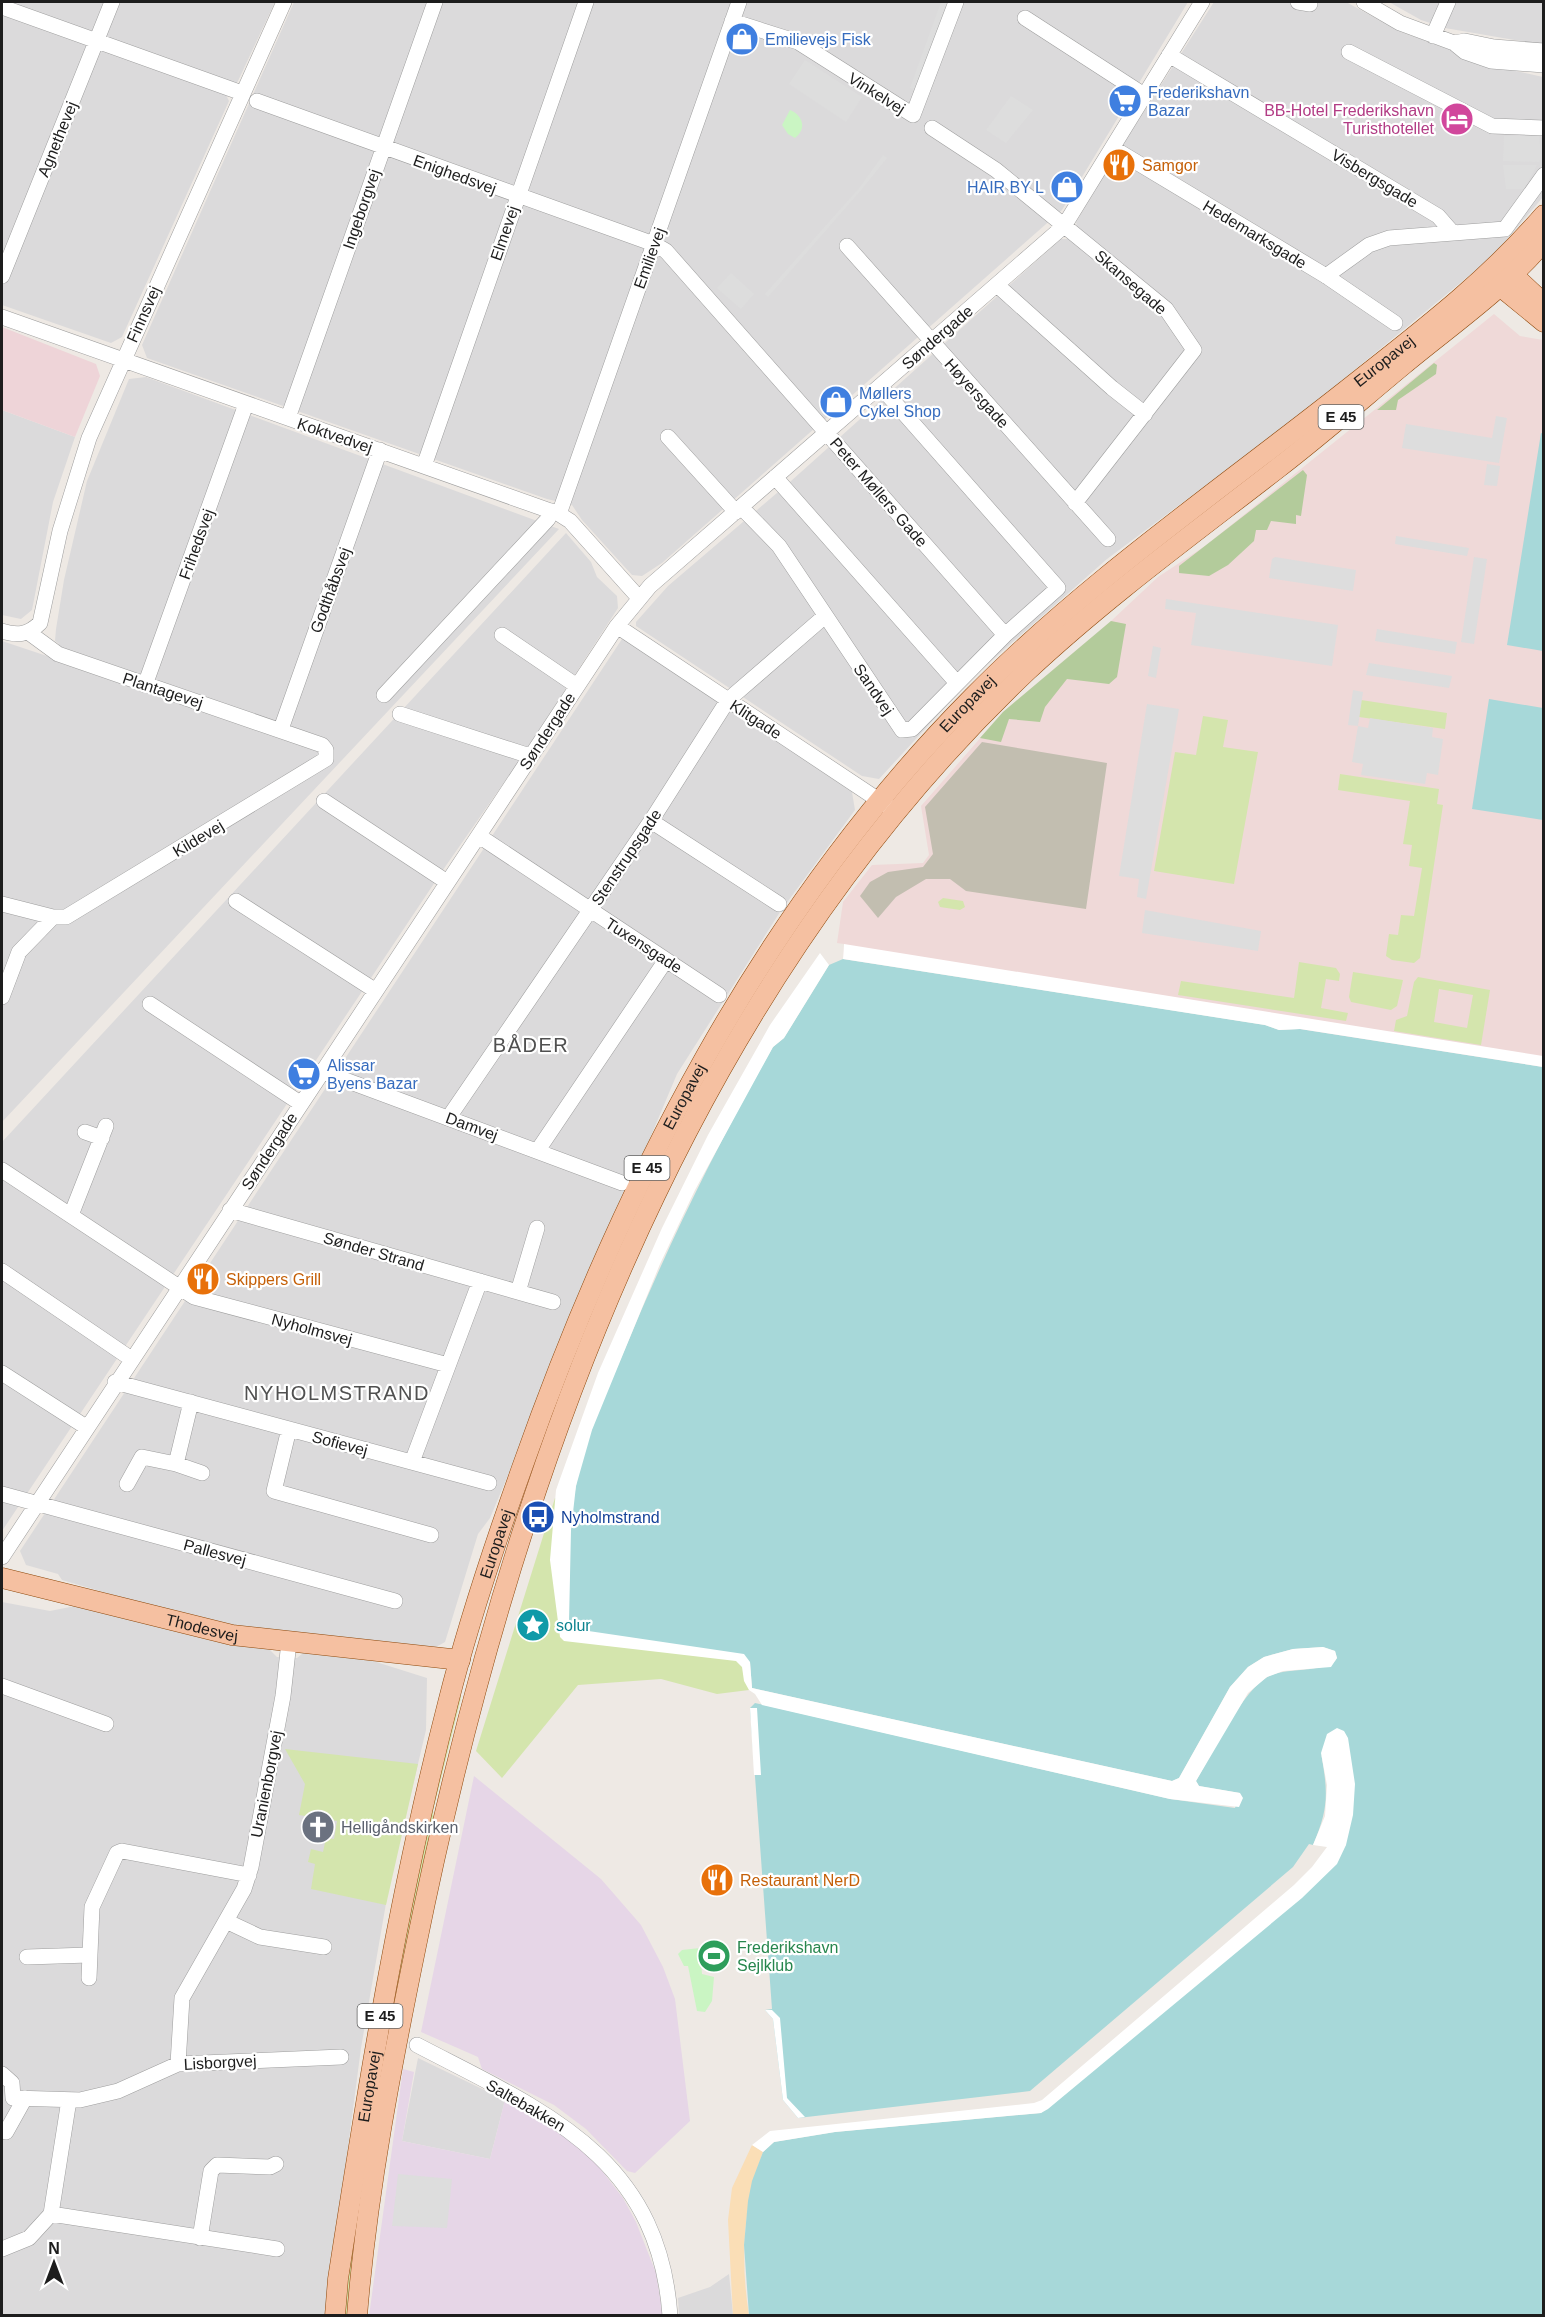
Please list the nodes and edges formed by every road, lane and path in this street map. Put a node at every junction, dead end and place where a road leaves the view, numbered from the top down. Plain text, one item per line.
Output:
1 (112, 2) edge
2 (284, 2) edge
3 (435, 2) edge
4 (586, 2) edge
5 (722, 2) edge
6 (956, 2) edge
7 (1202, 2) edge
8 (1364, 2) edge
9 (1448, 2) edge
10 (2, 7) edge
11 (736, 10) edge
12 (1025, 18) dead end
13 (1433, 36) junction
14 (96, 42) junction
15 (1454, 43) junction
16 (1544, 51) edge
17 (1349, 52) dead end
18 (1169, 55) junction
19 (1544, 66) edge
20 (242, 93) junction
21 (1144, 95) junction
22 (257, 101) dead end
23 (932, 128) dead end
24 (1544, 128) edge
25 (382, 147) junction
26 (1113, 148) junction
27 (1544, 175) edge
28 (517, 196) junction
29 (1544, 215) edge
30 (1064, 225) junction
31 (1452, 232) junction
32 (1544, 241) edge
33 (654, 244) junction
34 (847, 246) dead end
35 (2, 276) edge
36 (1326, 276) junction
37 (1502, 277) junction
38 (997, 285) junction
39 (1544, 304) edge
40 (2, 317) edge
41 (1395, 322) dead end
42 (1544, 322) edge
43 (931, 341) junction
44 (122, 360) junction
45 (880, 386) junction
46 (246, 404) junction
47 (1145, 414) junction
48 (288, 418) junction
49 (826, 432) junction
50 (668, 437) dead end
51 (380, 450) junction
52 (424, 466) junction
53 (775, 477) junction
54 (1075, 503) junction
55 (738, 509) junction
56 (556, 513) junction
57 (1108, 540) dead end
58 (639, 598) junction
59 (825, 616) junction
60 (617, 626) junction
61 (2, 630) edge
62 (28, 632) junction
63 (502, 635) dead end
64 (1005, 635) junction
65 (957, 683) junction
66 (146, 685) junction
67 (577, 686) junction
68 (384, 695) dead end
69 (728, 700) junction
70 (400, 714) dead end
71 (281, 729) junction
72 (326, 750) joint
73 (530, 756) junction
74 (879, 800) junction
75 (324, 801) dead end
76 (896, 812) junction
77 (651, 821) junction
78 (479, 836) junction
79 (447, 882) junction
80 (236, 901) dead end
81 (2, 904) edge
82 (779, 904) dead end
83 (590, 910) junction
84 (57, 918) junction
85 (666, 960) junction
86 (376, 992) junction
87 (719, 995) dead end
88 (2, 997) edge
89 (150, 1004) dead end
90 (321, 1071) junction
91 (300, 1103) junction
92 (449, 1117) junction
93 (85, 1131) dead end
94 (538, 1150) junction
95 (2, 1170) edge
96 (622, 1183) dead end
97 (230, 1210) junction
98 (71, 1215) junction
99 (537, 1228) dead end
100 (2, 1271) edge
101 (480, 1281) junction
102 (179, 1286) junction
103 (518, 1292) junction
104 (553, 1302) dead end
105 (130, 1358) junction
106 (448, 1365) junction
107 (2, 1373) edge
108 (115, 1382) junction
109 (191, 1402) junction
110 (86, 1427) junction
111 (289, 1429) junction
112 (412, 1462) junction
113 (176, 1464) junction
114 (202, 1473) dead end
115 (489, 1483) dead end
116 (127, 1484) dead end
117 (2, 1494) edge
118 (35, 1503) junction
119 (431, 1535) dead end
120 (2, 1557) edge
121 (2, 1578) edge
122 (395, 1601) dead end
123 (289, 1642) junction
124 (464, 1675) junction
125 (2, 1686) edge
126 (106, 1724) dead end
127 (249, 1875) junction
128 (226, 1921) junction
129 (324, 1947) dead end
130 (89, 1955) junction
131 (27, 1957) dead end
132 (89, 1978) dead end
133 (417, 2045) dead end
134 (341, 2057) dead end
135 (178, 2064) junction
136 (2, 2074) edge
137 (25, 2098) junction
138 (69, 2100) junction
139 (6, 2132) dead end
140 (276, 2164) dead end
141 (51, 2214) junction
142 (200, 2238) junction
143 (2, 2249) edge
144 (277, 2249) dead end
145 (335, 2316) edge
146 (357, 2316) edge
147 (670, 2316) edge

1 - 14 street, Agnethevej
2 - 20 street, Finnsvej
3 - 25 street, Ingeborgvej
4 - 28 street, Elmevej
5 - 11 street
6 - 11 street, Vinkelvej
7 - 18 street, Søndergade
8 - 13 street
9 - 13 street
10 - 14 street
11 - 33 street, Emilievej
12 - 21 street
13 - 15 street
14 - 20 street
14 - 35 street, Agnethevej
15 - 16 street
15 - 19 street
17 - 24 street
18 - 21 street, Søndergade
18 - 31 street, Visbergsgade
20 - 44 street, Finnsvej
21 - 26 street, Søndergade
22 - 25 street, Enighedsvej
23 - 30 street, Skansegade
25 - 28 street, Enighedsvej
25 - 48 street, Ingeborgvej
26 - 30 street, Søndergade
26 - 36 street, Hedemarksgade
27 - 31 street
28 - 33 street, Enighedsvej
28 - 52 street, Elmevej
29 - 37 main road
30 - 38 street, Søndergade
30 - 47 street, Skansegade
31 - 36 street
32 - 37 main road
33 - 49 street, Peter Møllers Gade
33 - 56 street, Emilievej
34 - 43 street, Høyersgade
36 - 41 street, Hedemarksgade
37 - 39 main road
37 - 42 main road
37 - 74 main road, Europavej / E 45
37 - 76 main road, Europavej / E 45
38 - 43 street, Søndergade
38 - 47 street
40 - 44 street, Koktvedvej
43 - 45 street, Søndergade
43 - 54 street, Høyersgade
44 - 46 street, Koktvedvej
44 - 62 street, Finnsvej
45 - 49 street, Søndergade
45 - 64 street, Sandvej
46 - 48 street, Koktvedvej
46 - 66 street, Frihedsvej
47 - 54 street, Skansegade
48 - 51 street, Koktvedvej
49 - 53 street, Søndergade
49 - 64 street, Peter Møllers Gade
50 - 55 street, Sandvej
51 - 52 street, Koktvedvej
51 - 71 street, Godthåbsvej
52 - 56 street, Koktvedvej
53 - 55 street, Søndergade
53 - 65 street
54 - 57 street, Høyersgade
55 - 58 street, Søndergade
55 - 59 street, Sandvej
56 - 58 street, Koktvedvej
56 - 68 street
58 - 60 street, Søndergade
59 - 65 street, Sandvej
59 - 69 street, Stenstrupsgade
60 - 67 street, Søndergade
60 - 69 street, Klitgade
61 - 62 street
62 - 66 street, Plantagevej
63 - 67 street
64 - 65 street, Sandvej
66 - 71 street, Plantagevej
67 - 73 street, Søndergade
69 - 74 street, Klitgade
69 - 77 street, Stenstrupsgade
70 - 73 street
71 - 72 street, Plantagevej
72 - 84 street, Kildevej
73 - 78 street, Søndergade
74 - 76 street, Klitgade
74 - 124 main road, Europavej / E 45
75 - 79 street
76 - 124 main road, Europavej / E 45
77 - 82 street
77 - 83 street, Stenstrupsgade
78 - 79 street, Søndergade
78 - 83 street, Tuxensgade
79 - 86 street, Søndergade
80 - 86 street
81 - 84 street
83 - 85 street, Tuxensgade
83 - 92 street, Stenstrupsgade
84 - 88 street, Kildevej
85 - 87 street, Tuxensgade
85 - 94 street
86 - 90 street, Søndergade
89 - 91 street
90 - 91 street, Søndergade
90 - 92 street, Damvej
91 - 97 street, Søndergade
92 - 94 street, Damvej
93 - 98 street
94 - 96 street, Damvej
95 - 98 street, Nyholmsvej
97 - 101 street, Sønder Strand
97 - 102 street, Søndergade
98 - 102 street, Nyholmsvej
99 - 103 street
100 - 105 street
101 - 103 street, Sønder Strand
101 - 106 street
102 - 105 street, Søndergade
102 - 106 street, Nyholmsvej
103 - 104 street, Sønder Strand
105 - 108 street, Søndergade
106 - 112 street
107 - 110 street
108 - 109 street, Sofievej
108 - 110 street, Søndergade
109 - 111 street, Sofievej
109 - 113 street
110 - 118 street, Søndergade
111 - 112 street, Sofievej
111 - 119 street
112 - 115 street, Sofievej
113 - 114 street
113 - 116 street
117 - 118 street, Pallesvej
118 - 120 street, Søndergade
118 - 122 street, Pallesvej
121 - 123 main road, Thodesvej
123 - 124 main road, Thodesvej
123 - 127 street, Uranienborgvej
124 - 145 main road, Europavej / E 45
124 - 146 main road, Europavej / E 45
125 - 126 street
127 - 128 street, Uranienborgvej
127 - 130 street
128 - 129 street
128 - 135 street, Uranienborgvej
130 - 131 street
130 - 132 street
133 - 147 street, Saltebakken
134 - 135 street, Lisborgvej
135 - 138 street, Lisborgvej
136 - 137 street
137 - 138 street, Lisborgvej
137 - 139 street
138 - 141 street
140 - 142 street
141 - 142 street
141 - 143 street
142 - 144 street

